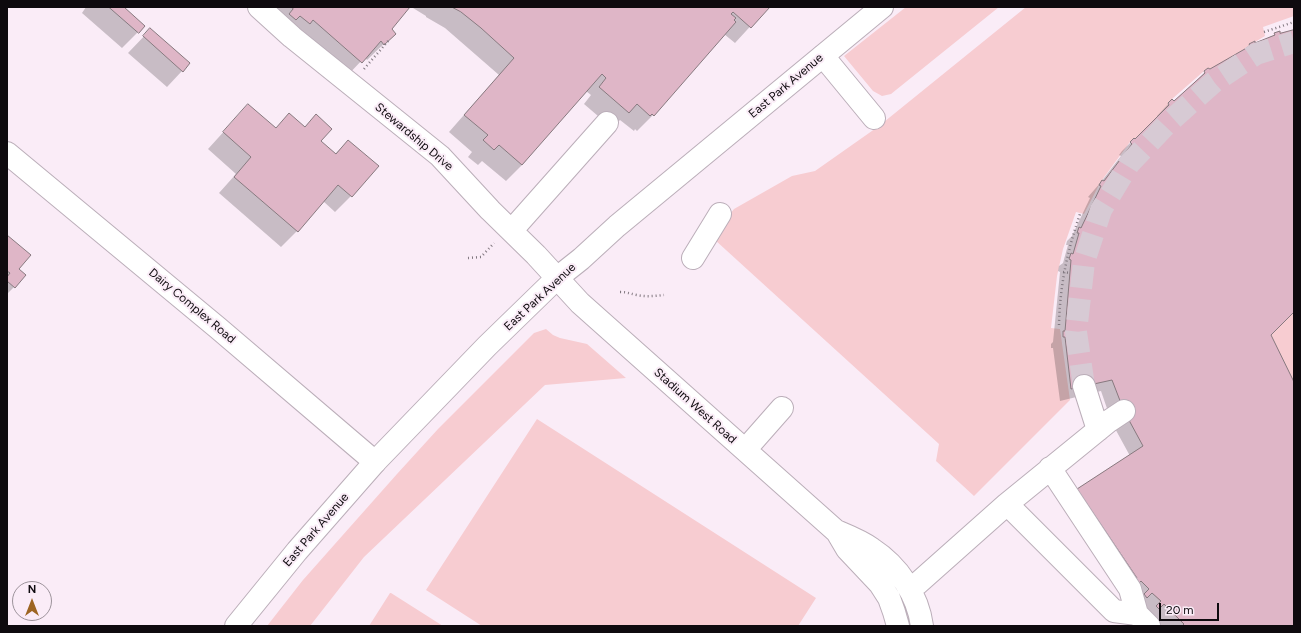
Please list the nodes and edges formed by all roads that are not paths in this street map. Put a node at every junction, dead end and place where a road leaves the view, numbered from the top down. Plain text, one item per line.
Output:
1 (259, 7) edge
2 (882, 7) edge
3 (823, 56) junction
4 (874, 118) dead end
5 (607, 123) dead end
6 (7, 153) edge
7 (720, 214) dead end
8 (512, 230) junction
9 (693, 258) dead end
10 (557, 278) junction
11 (1084, 386) tunnel mouth
12 (782, 408) dead end
13 (1124, 411) dead end
14 (1098, 430) junction
15 (745, 450) junction
16 (375, 462) junction
17 (1050, 468) junction
18 (1007, 504) junction
19 (836, 531) junction
20 (908, 586) junction
21 (1143, 620) edge
22 (236, 626) edge
23 (898, 626) edge
24 (922, 626) edge

1 - 8 main road, Stewardship Drive
2 - 3 main road, East Park Avenue
3 - 4 main road
3 - 10 main road, East Park Avenue
5 - 8 main road
6 - 16 main road, Dairy Complex Road
7 - 9 main road
8 - 10 main road, Stewardship Drive
10 - 15 main road, Stadium West Road
10 - 16 main road, East Park Avenue
11 - 14 main road
12 - 15 main road
13 - 14 main road
14 - 17 main road
15 - 19 main road, Stadium West Road
16 - 22 main road, East Park Avenue
17 - 18 main road
17 - 21 main road
18 - 20 main road
18 - 21 main road
19 - 20 main road
19 - 23 main road
20 - 24 main road

